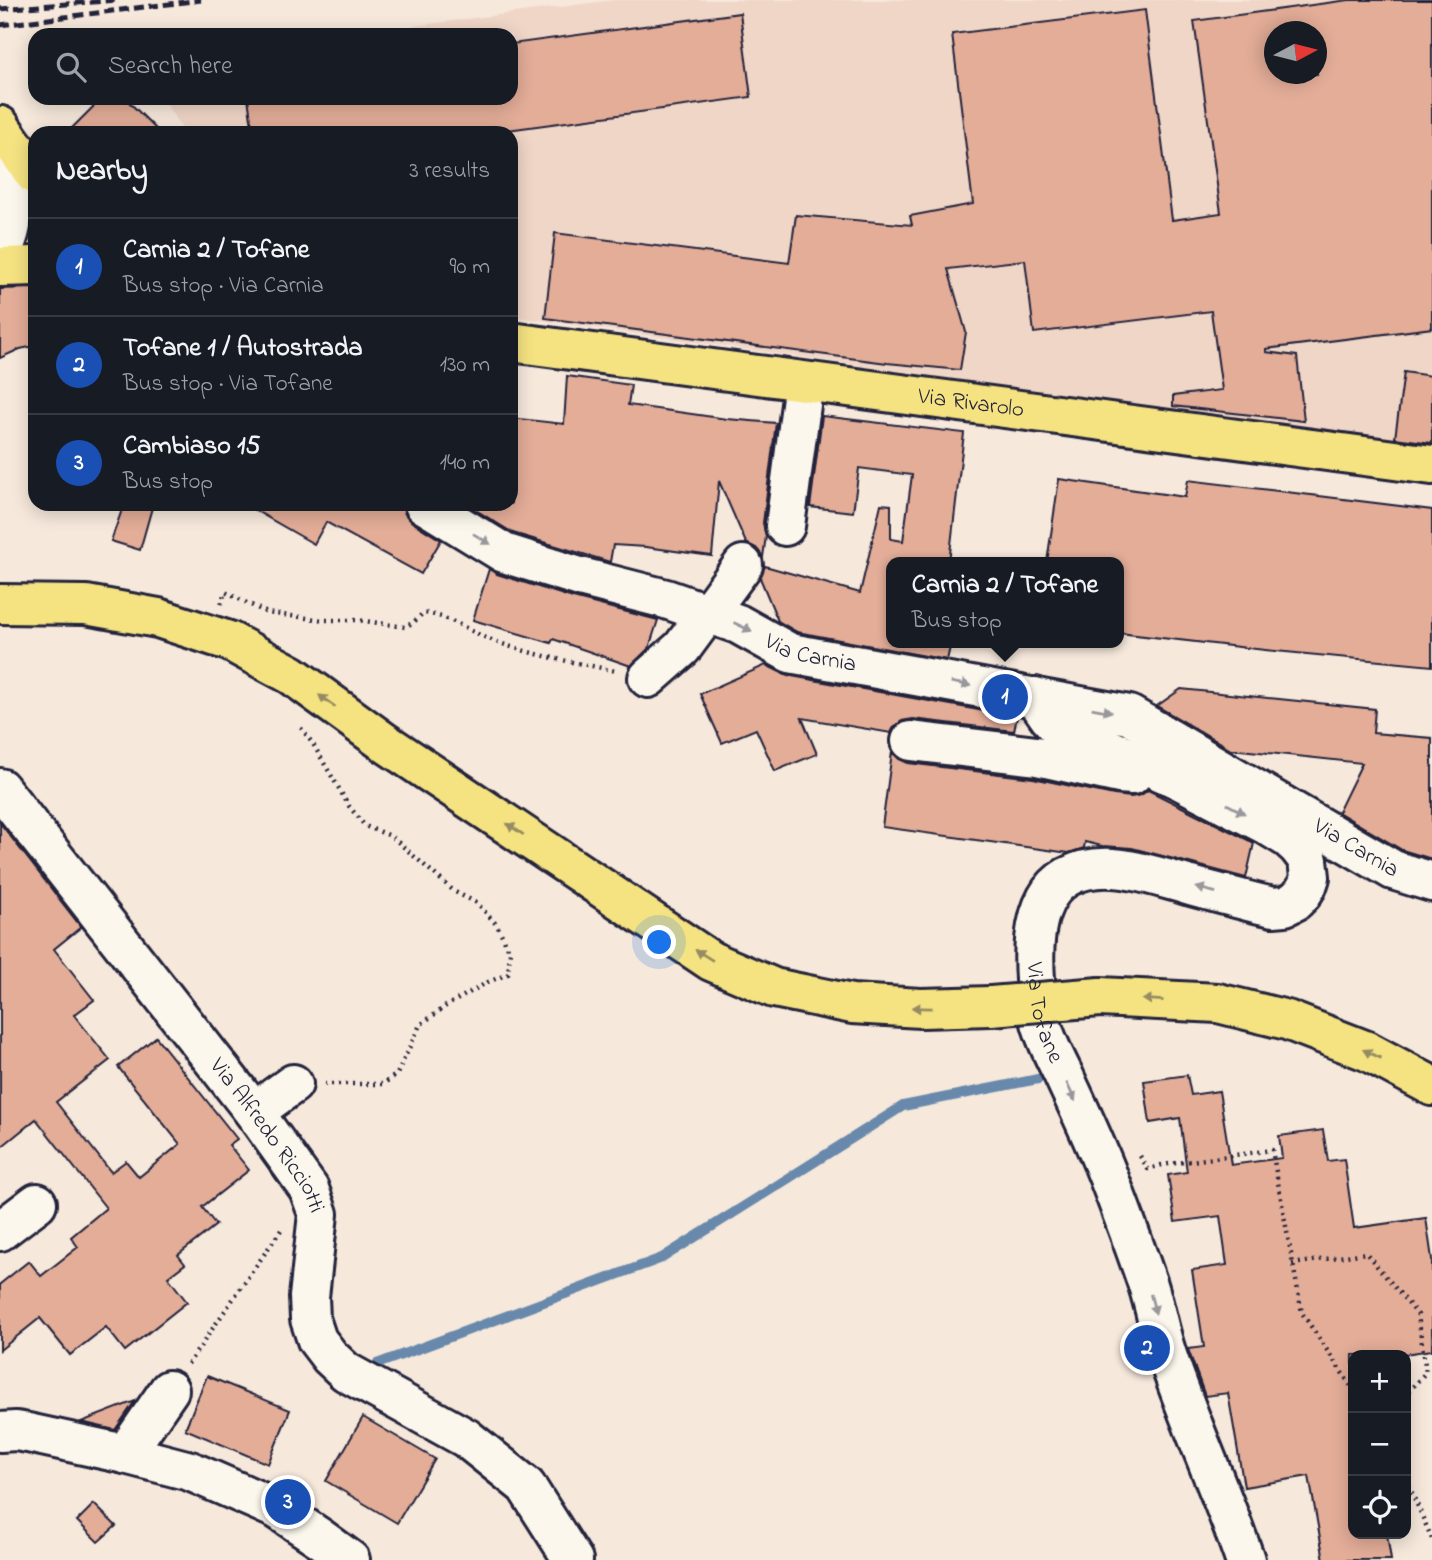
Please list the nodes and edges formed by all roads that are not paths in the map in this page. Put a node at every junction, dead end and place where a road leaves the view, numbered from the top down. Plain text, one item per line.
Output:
1 (0, 126) edge
2 (28, 166) edge
3 (0, 254) edge
4 (28, 266) edge
5 (0, 267) edge
6 (518, 343) edge
7 (804, 382) junction
8 (1432, 465) edge
9 (435, 511) edge
10 (785, 526) dead end
11 (743, 565) dead end
12 (0, 604) edge
13 (706, 613) junction
14 (648, 678) road end
15 (1035, 698) junction
16 (911, 741) dead end
17 (1176, 778) junction
18 (0, 788) edge
19 (1432, 882) edge
20 (293, 1084) road end
21 (1432, 1086) edge
22 (254, 1112) junction
23 (37, 1203) dead end
24 (0, 1231) edge
25 (170, 1398) road end
26 (0, 1432) edge
27 (125, 1454) junction
28 (350, 1560) edge
29 (573, 1560) edge
30 (1245, 1560) edge

1 - 2 main road
1 - 3 street
4 - 5 main road
6 - 7 main road, Via Rivarolo
7 - 8 main road, Via Rivarolo
7 - 10 street
9 -> 13 street, Via Carnia
11 - 13 street
21 -> 12 main road, bridge
13 - 14 street
13 -> 15 street, Via Carnia
15 - 17 street, Via Tofane
15 -> 19 street, Via Carnia
16 - 17 street, Via Tofane
17 -> 30 street, Via Tofane
18 - 22 street, Via Alfredo Ricciotti
20 - 22 street
22 - 29 street, Via Alfredo Ricciotti
23 - 24 street
25 - 27 street
26 - 27 street
27 - 28 street

